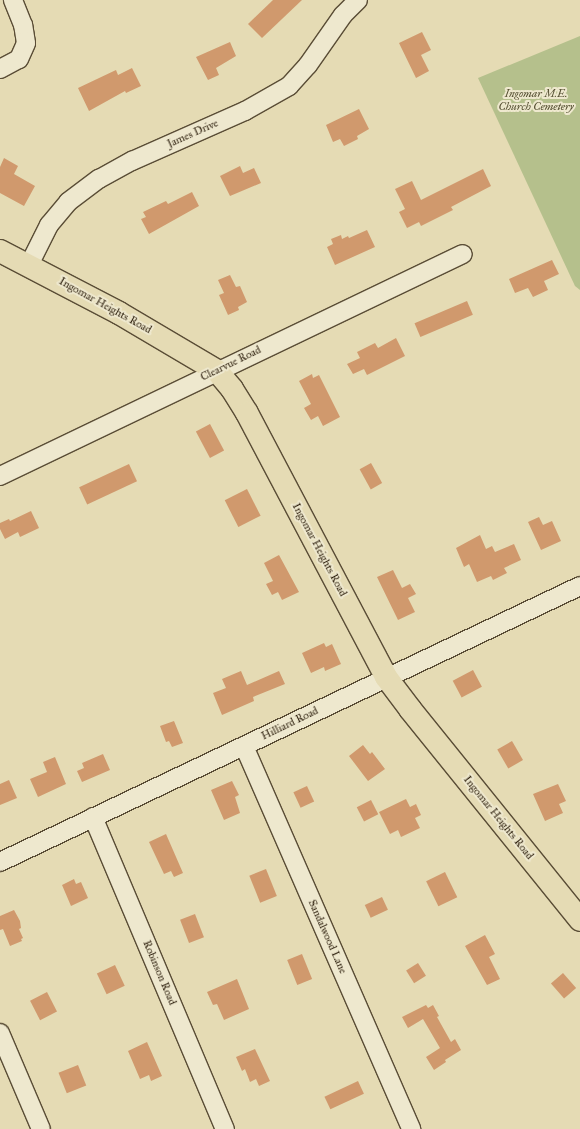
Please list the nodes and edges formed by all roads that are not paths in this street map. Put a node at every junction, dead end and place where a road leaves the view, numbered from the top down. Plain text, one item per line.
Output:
1 (13, 0) edge
2 (358, 0) edge
3 (0, 69) edge
4 (0, 251) edge
5 (463, 254) dead end
6 (29, 265) junction
7 (217, 371) junction
8 (0, 476) edge
9 (580, 586) edge
10 (386, 677) junction
11 (244, 746) junction
12 (93, 818) junction
13 (0, 862) edge
14 (580, 920) edge
15 (0, 1033) edge
16 (41, 1129) edge
17 (225, 1129) edge
18 (411, 1129) edge

1 - 3 street
2 - 6 street, James Drive
4 - 6 main road, Ingomar Heights Road
5 - 7 street, Clearvue Road
6 - 7 main road, Ingomar Heights Road
7 - 8 street, Clearvue Road
7 - 10 main road, Ingomar Heights Road
9 - 10 street, Hilliard Road
10 - 11 street, Hilliard Road
10 - 14 main road, Ingomar Heights Road
11 - 12 street, Hilliard Road
11 - 18 street, Sandalwood Lane
12 - 13 street, Hilliard Road
12 - 17 street, Robinson Road
15 - 16 street

